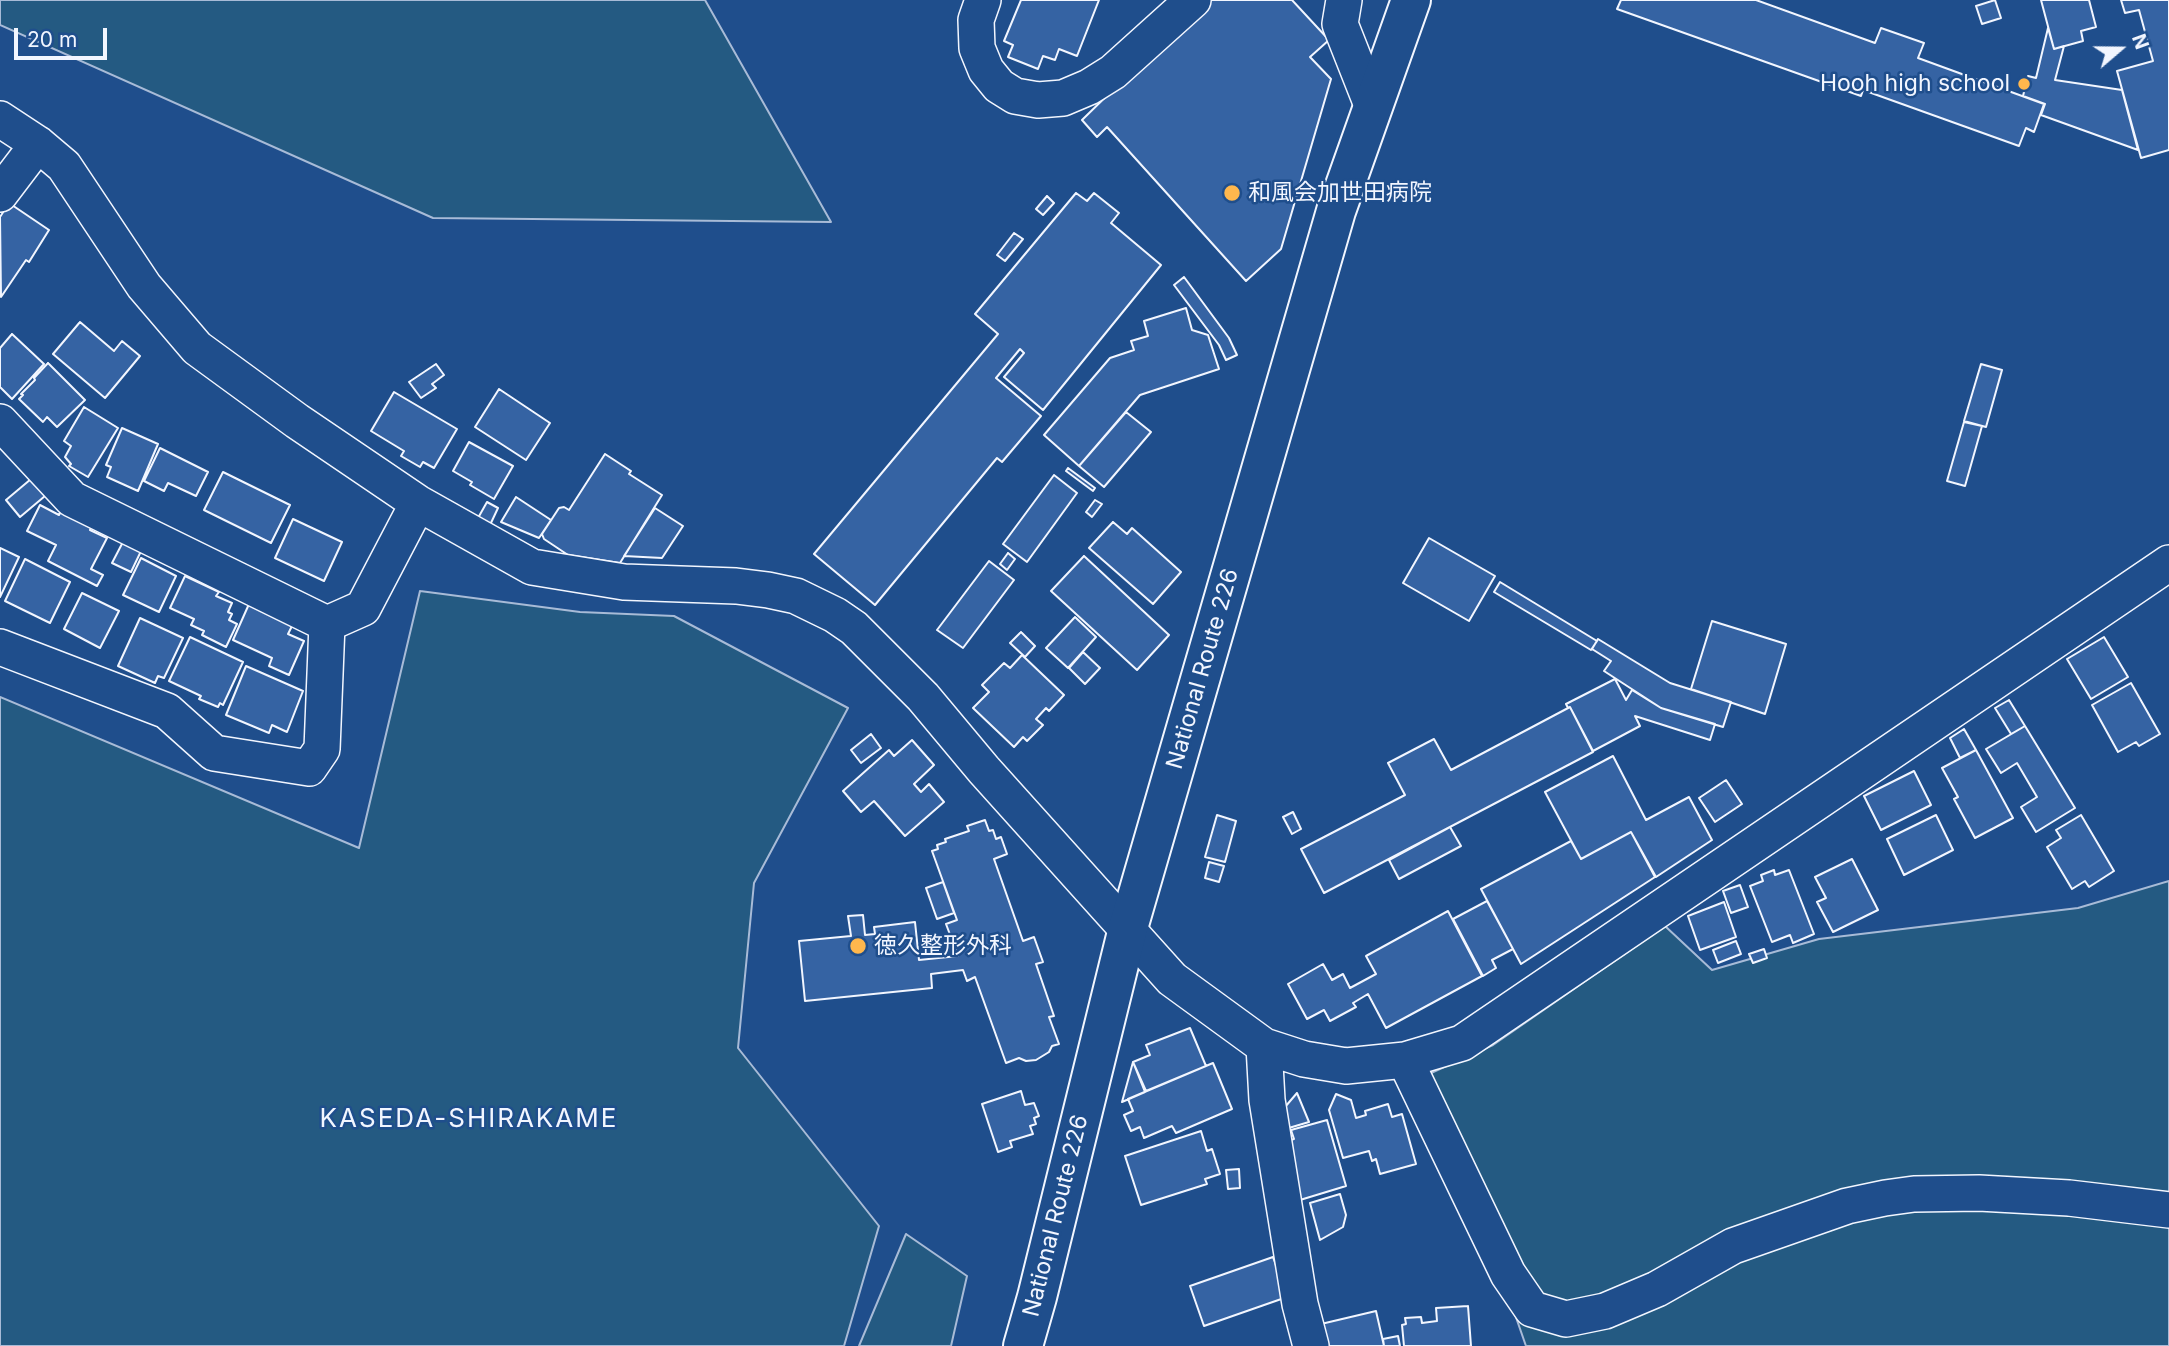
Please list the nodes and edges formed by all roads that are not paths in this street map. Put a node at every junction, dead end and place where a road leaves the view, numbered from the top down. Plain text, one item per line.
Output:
1 (983, 0) edge
2 (1193, 0) edge
3 (1344, 0) edge
4 (1411, 0) edge
5 (1372, 105) junction
6 (0, 119) edge
7 (38, 144) junction
8 (0, 194) edge
9 (0, 422) edge
10 (418, 503) junction
11 (2169, 563) edge
12 (327, 624) junction
13 (0, 647) edge
14 (1128, 928) junction
15 (1264, 1046) junction
16 (1405, 1060) junction
17 (2169, 1210) edge
18 (1023, 1346) edge
19 (1311, 1346) edge

1 - 2 street
3 - 5 street
4 - 5 highway, National Route 226
5 - 14 highway, National Route 226
6 - 7 street
7 - 8 street
7 - 10 street
9 - 12 street
10 - 12 street
10 - 14 street
11 - 16 street
12 - 13 street
14 - 15 street
14 - 18 highway, National Route 226
15 - 16 street
15 - 19 street
16 - 17 street

